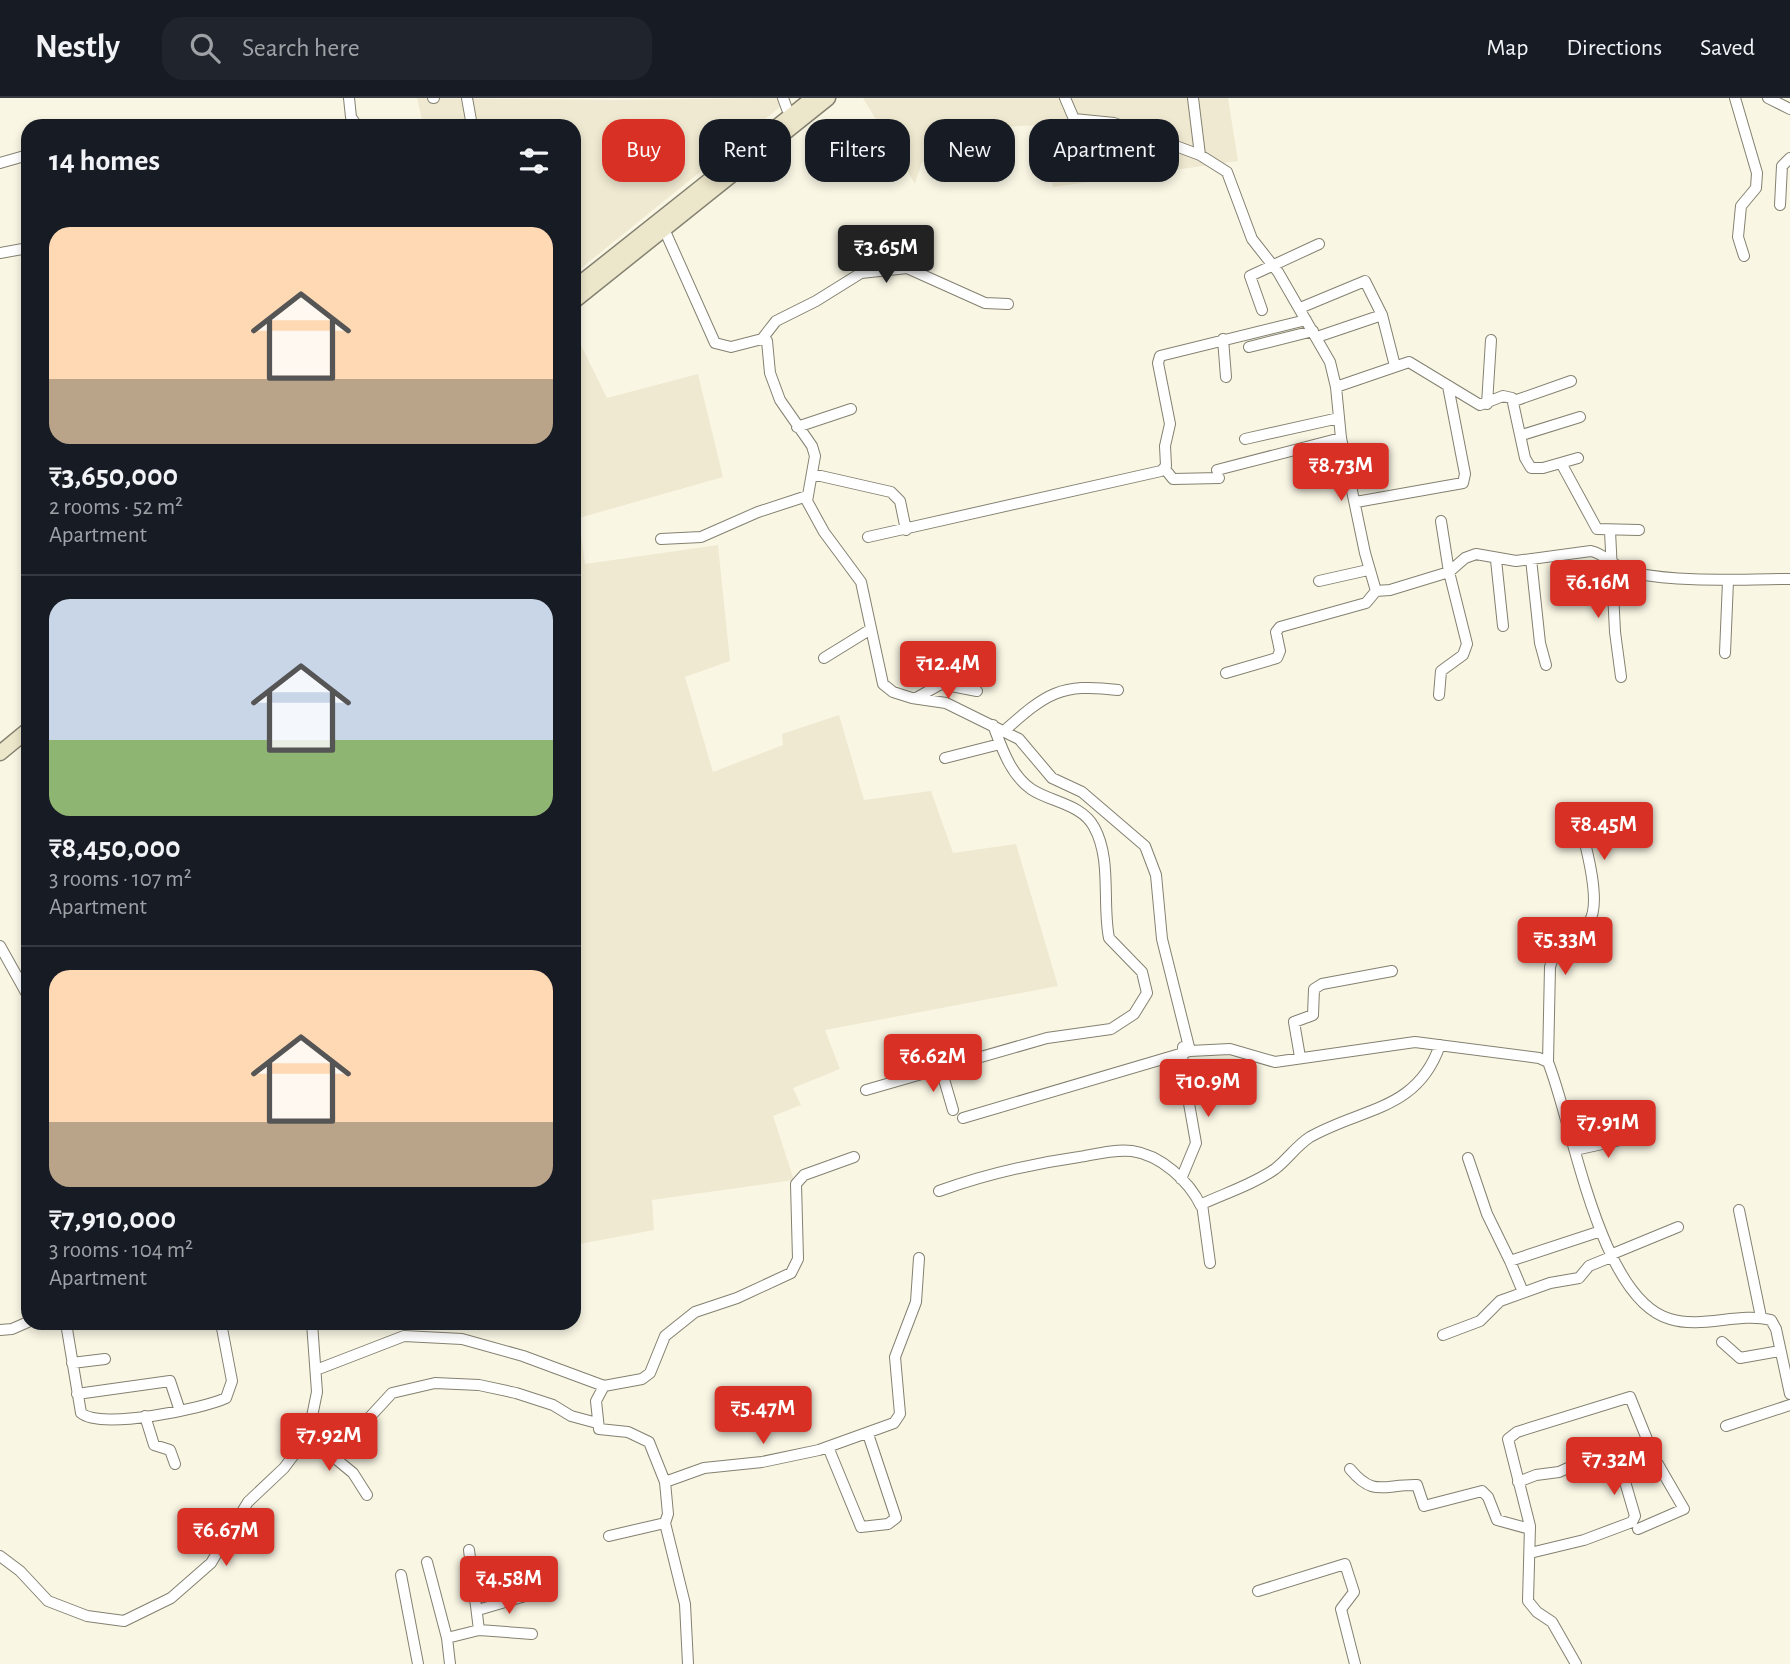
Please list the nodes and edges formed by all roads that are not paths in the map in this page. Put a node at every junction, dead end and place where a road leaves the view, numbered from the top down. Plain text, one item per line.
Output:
1 (349, 98) edge
2 (467, 98) edge
3 (801, 98) edge
4 (813, 98) edge
5 (828, 98) edge
6 (1065, 98) edge
7 (1193, 98) edge
8 (1735, 98) edge
9 (1768, 98) edge
10 (785, 103) edge
11 (1790, 109) edge
12 (352, 119) edge
13 (471, 119) edge
14 (1200, 155) junction
15 (21, 157) edge
16 (1790, 158) edge
17 (0, 163) edge
18 (1780, 205) dead end
19 (664, 229) junction
20 (1319, 244) dead end
21 (21, 249) edge
22 (0, 253) edge
23 (1744, 256) dead end
24 (1272, 265) junction
25 (581, 272) edge
26 (581, 282) edge
27 (581, 294) edge
28 (1009, 304) dead end
29 (1300, 308) junction
30 (1262, 310) dead end
31 (1382, 315) junction
32 (1306, 320) junction
33 (1315, 334) junction
34 (762, 339) junction
35 (1223, 339) junction
36 (1491, 340) dead end
37 (1249, 347) dead end
38 (1395, 366) junction
39 (1226, 377) dead end
40 (1571, 381) dead end
41 (1448, 386) junction
42 (1336, 387) junction
43 (1514, 401) junction
44 (1487, 404) junction
45 (850, 409) dead end
46 (1580, 417) dead end
47 (1339, 418) junction
48 (797, 428) junction
49 (1522, 435) junction
50 (1341, 438) junction
51 (1245, 439) dead end
52 (1578, 458) dead end
53 (1561, 463) junction
54 (1165, 469) junction
55 (812, 474) junction
56 (807, 496) junction
57 (1356, 502) junction
58 (1441, 521) dead end
59 (906, 530) junction
60 (1639, 530) dead end
61 (1610, 531) junction
62 (868, 537) dead end
63 (661, 539) dead end
64 (1531, 559) junction
65 (1496, 560) junction
66 (1612, 561) junction
67 (1368, 570) junction
68 (1449, 572) junction
69 (1790, 579) edge
70 (1319, 581) dead end
71 (1728, 581) junction
72 (1376, 591) junction
73 (1503, 626) dead end
74 (871, 629) junction
75 (1725, 653) dead end
76 (824, 658) dead end
77 (1546, 665) dead end
78 (1226, 673) dead end
79 (1621, 677) dead end
80 (977, 691) dead end
81 (1118, 691) dead end
82 (1439, 695) dead end
83 (916, 698) junction
84 (993, 725) junction
85 (21, 727) edge
86 (1004, 731) junction
87 (21, 736) edge
88 (0, 744) edge
89 (1000, 744) junction
90 (21, 747) edge
91 (0, 753) edge
92 (945, 758) dead end
93 (0, 764) edge
94 (1580, 824) dead end
95 (0, 946) edge
96 (1392, 971) dead end
97 (21, 984) edge
98 (1440, 1045) junction
99 (1186, 1049) junction
100 (1300, 1057) junction
101 (1548, 1062) junction
102 (941, 1069) junction
103 (866, 1090) dead end
104 (953, 1110) dead end
105 (963, 1118) dead end
106 (1634, 1137) dead end
107 (1575, 1150) junction
108 (854, 1157) dead end
109 (1468, 1158) dead end
110 (1181, 1178) junction
111 (939, 1191) dead end
112 (1201, 1206) junction
113 (1739, 1210) dead end
114 (1678, 1227) dead end
115 (1601, 1231) junction
116 (1611, 1256) junction
117 (919, 1258) dead end
118 (1510, 1261) junction
119 (1210, 1263) dead end
120 (1523, 1292) junction
121 (1761, 1317) junction
122 (21, 1325) edge
123 (0, 1330) edge
124 (67, 1330) edge
125 (222, 1330) edge
126 (313, 1330) edge
127 (1443, 1335) dead end
128 (1722, 1342) dead end
129 (1780, 1351) junction
130 (105, 1359) dead end
131 (72, 1363) junction
132 (316, 1370) junction
133 (604, 1386) junction
134 (77, 1394) junction
135 (1790, 1394) edge
136 (1790, 1405) edge
137 (180, 1412) junction
138 (145, 1416) junction
139 (597, 1423) junction
140 (1726, 1426) dead end
141 (868, 1434) junction
142 (307, 1436) junction
143 (828, 1447) junction
144 (332, 1457) junction
145 (175, 1464) dead end
146 (1350, 1469) dead end
147 (665, 1482) junction
148 (1518, 1482) junction
149 (367, 1494) dead end
150 (665, 1523) junction
151 (1530, 1529) junction
152 (1638, 1530) dead end
153 (610, 1536) dead end
154 (469, 1550) dead end
155 (1530, 1553) junction
156 (0, 1556) edge
157 (427, 1562) dead end
158 (401, 1575) dead end
159 (1258, 1591) dead end
160 (532, 1594) dead end
161 (478, 1610) junction
162 (479, 1630) junction
163 (532, 1634) dead end
164 (447, 1638) junction
165 (418, 1664) edge
166 (450, 1664) edge
167 (688, 1664) edge
168 (1355, 1664) edge
169 (1574, 1664) edge

1 - 12 street
2 - 13 street
3 - 10 street
4 - 26 street
5 - 19 street
6 - 14 street
7 - 14 street
8 - 23 street
9 - 11 street
10 - 25 street
14 - 24 street
15 - 17 street
16 - 18 street
19 - 27 street
19 - 34 street
20 - 24 street
21 - 22 street
24 - 29 street
24 - 30 street
28 - 34 street
29 - 31 street
29 - 32 street
31 - 33 street
31 - 38 street
32 - 33 street
32 - 35 street
33 - 37 street
33 - 42 street
34 - 48 street
35 - 39 street
35 - 54 street
36 - 44 street
38 - 41 street
38 - 42 street
40 - 43 street
41 - 44 street
41 - 57 street
42 - 47 street
43 - 44 street
43 - 49 street
45 - 48 street
46 - 49 street
47 - 50 street
47 - 51 street
48 - 55 street
49 - 53 street
50 - 54 street
50 - 57 street
52 - 53 street
53 - 61 street
54 - 59 street
55 - 56 street
55 - 59 street
56 - 63 street
56 - 74 street
57 - 67 street
58 - 68 street
59 - 62 street
60 - 61 street
61 - 66 street
64 - 65 street
64 - 66 street
64 - 77 street
65 - 68 street
65 - 73 street
66 - 71 street
66 - 79 street
67 - 70 street
67 - 72 street
68 - 72 street
68 - 82 street
69 - 71 street
71 - 75 street
72 - 78 street
74 - 76 street
74 - 83 street
80 - 83 street
81 - 86 street
83 - 84 street
84 - 86 street
84 - 89 street
85 - 88 street
86 - 99 street
87 - 91 street
89 - 92 street
89 - 102 street
90 - 93 street
94 - 101 street
95 - 97 street
96 - 100 street
98 - 100 street
98 - 101 street
98 - 112 street
99 - 100 street
99 - 105 street
99 - 110 street
101 - 107 street
102 - 103 street
102 - 104 street
106 - 107 street
107 - 115 street
108 - 133 street
109 - 118 street
110 - 111 street
110 - 112 street
112 - 119 street
113 - 121 street
114 - 116 street
115 - 116 street
115 - 118 street
116 - 120 street
116 - 121 street
117 - 141 street
118 - 120 street
120 - 127 street
121 - 129 street
122 - 123 street
124 - 131 street
125 - 137 street
126 - 132 street
128 - 129 street
129 - 135 street
130 - 131 street
131 - 134 street
132 - 133 street
132 - 142 street
133 - 139 street
134 - 137 street
134 - 138 street
136 - 140 street
137 - 138 street
138 - 145 street
139 - 144 street
139 - 147 street
141 - 143 street
141 - 143 street
142 - 144 street
142 - 156 street
143 - 147 street
144 - 149 street
146 - 151 street
147 - 150 street
148 - 151 street
148 - 152 street
148 - 155 street
150 - 153 street
150 - 167 street
151 - 155 street
154 - 161 street
155 - 169 street
157 - 164 street
158 - 165 street
159 - 168 street
160 - 161 street
161 - 162 street
162 - 163 street
162 - 164 street
164 - 166 street

